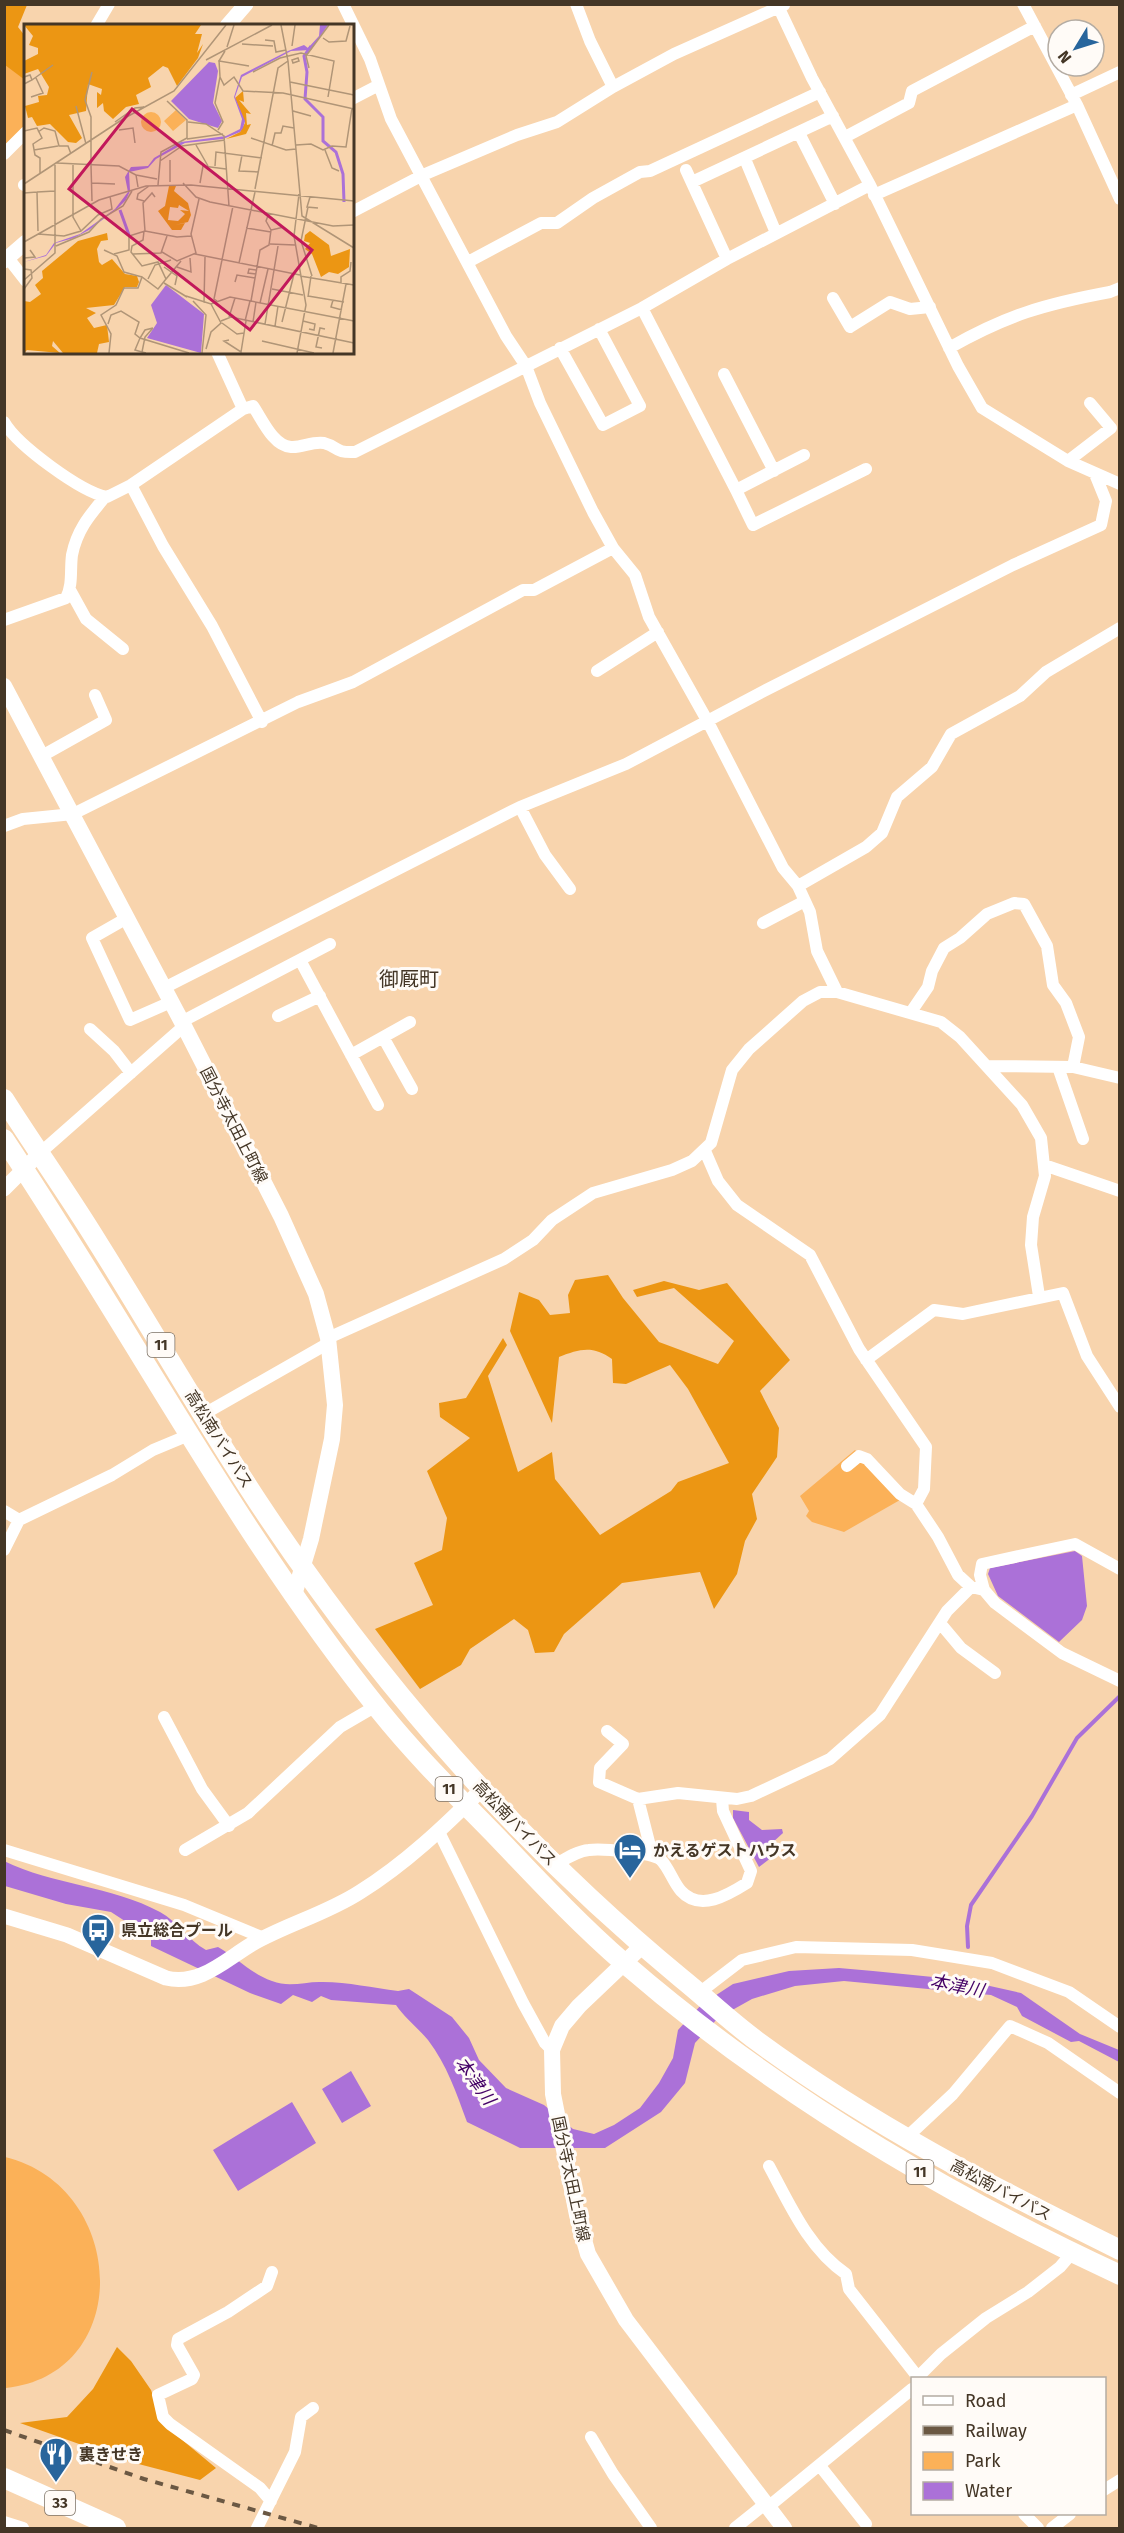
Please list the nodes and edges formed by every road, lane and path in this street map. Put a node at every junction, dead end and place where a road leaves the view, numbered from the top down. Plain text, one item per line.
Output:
1 (109, 4) edge
2 (246, 4) edge
3 (343, 4) edge
4 (576, 4) edge
5 (1023, 4) edge
6 (780, 6) edge
7 (97, 24) edge
8 (229, 24) edge
9 (353, 24) edge
10 (354, 26) edge
11 (1035, 26) junction
12 (1119, 72) edge
13 (379, 85) junction
14 (612, 87) junction
15 (820, 92) junction
16 (354, 98) edge
17 (1074, 100) junction
18 (833, 116) junction
19 (799, 133) junction
20 (24, 134) edge
21 (845, 137) junction
22 (4, 154) edge
23 (745, 159) junction
24 (686, 170) dead end
25 (423, 175) junction
26 (692, 182) junction
27 (872, 190) junction
28 (1119, 199) edge
29 (835, 204) junction
30 (354, 211) edge
31 (776, 234) junction
32 (24, 244) edge
33 (6, 259) edge
34 (727, 260) junction
35 (468, 262) junction
36 (24, 279) edge
37 (1119, 288) edge
38 (833, 298) dead end
39 (930, 307) junction
40 (642, 308) junction
41 (599, 329) junction
42 (560, 348) junction
43 (949, 348) junction
44 (218, 354) edge
45 (526, 366) junction
46 (724, 374) dead end
47 (1090, 403) dead end
48 (243, 410) junction
49 (4, 422) edge
50 (804, 456) dead end
51 (1068, 461) junction
52 (866, 469) dead end
53 (774, 471) junction
54 (1095, 474) junction
55 (1119, 484) edge
56 (131, 485) junction
57 (736, 490) junction
58 (105, 497) junction
59 (613, 548) junction
60 (70, 590) junction
61 (4, 620) edge
62 (1119, 628) edge
63 (658, 632) junction
64 (123, 649) dead end
65 (597, 671) dead end
66 (4, 686) edge
67 (95, 695) dead end
68 (262, 722) junction
69 (708, 722) junction
70 (40, 757) junction
71 (520, 807) junction
72 (73, 814) junction
73 (4, 826) edge
74 (798, 886) junction
75 (570, 889) dead end
76 (805, 901) junction
77 (128, 918) junction
78 (763, 923) dead end
79 (330, 944) dead end
80 (300, 960) junction
81 (837, 992) junction
82 (167, 995) junction
83 (320, 996) junction
84 (911, 1012) junction
85 (278, 1016) dead end
86 (410, 1022) dead end
87 (183, 1024) junction
88 (90, 1029) dead end
89 (383, 1037) junction
90 (351, 1055) junction
91 (988, 1066) junction
92 (1058, 1067) junction
93 (1073, 1067) junction
94 (131, 1073) junction
95 (1119, 1078) edge
96 (412, 1089) dead end
97 (4, 1099) edge
98 (378, 1105) dead end
99 (4, 1139) edge
100 (1083, 1139) dead end
101 (705, 1151) junction
102 (40, 1153) junction
103 (1044, 1165) junction
104 (25, 1170) junction
105 (4, 1189) edge
106 (1119, 1191) edge
107 (1039, 1296) junction
108 (328, 1341) junction
109 (866, 1360) junction
110 (1119, 1407) edge
111 (204, 1414) junction
112 (189, 1435) junction
113 (847, 1466) dead end
114 (916, 1504) junction
115 (4, 1511) edge
116 (19, 1520) junction
117 (4, 1550) edge
118 (304, 1568) junction
119 (1119, 1569) edge
120 (971, 1587) junction
121 (984, 1590) junction
122 (294, 1595) junction
123 (940, 1623) junction
124 (995, 1673) dead end
125 (1119, 1681) edge
126 (376, 1706) junction
127 (164, 1717) dead end
128 (607, 1731) dead end
129 (482, 1789) junction
130 (638, 1799) junction
131 (722, 1799) junction
132 (466, 1806) junction
133 (229, 1826) junction
134 (440, 1832) junction
135 (4, 1850) edge
136 (185, 1850) dead end
137 (652, 1854) junction
138 (555, 1865) junction
139 (4, 1916) edge
140 (258, 1941) junction
141 (642, 1946) junction
142 (625, 1963) junction
143 (699, 1993) junction
144 (1119, 2027) edge
145 (552, 2050) junction
146 (1119, 2093) edge
147 (906, 2138) junction
148 (769, 2166) dead end
149 (1119, 2250) edge
150 (1072, 2253) junction
151 (272, 2272) dead end
152 (1119, 2275) edge
153 (917, 2377) edge
154 (911, 2390) edge
155 (313, 2408) dead end
156 (591, 2437) dead end
157 (820, 2466) junction
158 (4, 2478) edge
159 (1119, 2480) edge
160 (1106, 2489) edge
161 (271, 2501) junction
162 (767, 2506) junction
163 (1025, 2515) edge
164 (1069, 2515) edge
165 (4, 2522) edge
166 (866, 2524) dead end
167 (23, 2529) edge
168 (116, 2529) edge
169 (257, 2529) edge
170 (651, 2529) edge
171 (735, 2529) edge
172 (784, 2529) edge
173 (1038, 2529) edge
174 (1052, 2529) edge

1 - 7 street
2 - 8 street
3 - 9 street
4 - 14 street
5 - 11 street
6 - 14 street
6 - 15 street
10 - 13 street
11 - 17 street
11 - 21 street
12 - 17 street
13 - 16 street
13 - 25 street
14 - 25 street
15 - 18 street
15 - 35 street
17 - 27 street
17 - 28 street
18 - 19 street
18 - 21 street
19 - 23 street
19 - 29 street
20 - 22 street
21 - 27 street
23 - 26 street
23 - 31 street
24 - 26 street
25 - 30 street
25 - 35 street
26 - 34 street
27 - 29 street
27 - 39 street
29 - 31 street
31 - 34 street
32 - 33 street
33 - 36 street
34 - 40 street
35 - 45 street
37 - 43 street
38 - 39 street
39 - 43 street
40 - 41 street
40 - 57 street
41 - 42 street
41 - 42 street
42 - 45 street
43 - 51 street
44 - 48 street
45 - 48 street
45 - 59 street
46 - 53 street
47 - 51 street
48 - 56 street
49 - 58 street
50 - 53 street
51 - 54 street
52 - 57 street
53 - 57 street
54 - 55 street
54 - 69 street
56 - 58 street
56 - 68 street
58 - 60 street
59 - 63 street
59 - 68 street
60 - 61 street
60 - 64 street
62 - 74 street
63 - 65 street
63 - 69 street
66 - 70 main road, 国分寺太田上町線
67 - 70 street
68 - 72 street
69 - 71 street
69 - 74 street
70 - 72 main road, 国分寺太田上町線
71 - 75 street
71 - 82 street
72 - 73 street
72 - 77 main road, 国分寺太田上町線
74 - 76 street
76 - 78 street
76 - 81 street
77 - 82 main road, 国分寺太田上町線
77 - 82 street
79 - 80 street
80 - 83 street
80 - 87 street
81 - 84 street
81 - 101 street
82 - 87 main road, 国分寺太田上町線
83 - 85 street
83 - 90 street
84 - 91 street
84 - 93 street
86 - 89 street
87 - 94 street
87 - 108 main road, 国分寺太田上町線
88 - 94 street
89 - 90 street
89 - 96 street
90 - 98 street
91 - 92 street
91 - 103 street
92 - 93 street
92 - 100 street
93 - 95 street
94 - 102 street
97 - 102 main road, 高松南バイパス / 11
99 - 104 main road, 高松南バイパス / 11
101 - 108 street
101 - 109 street
102 - 104 street
102 - 111 main road, 高松南バイパス / 11
103 - 106 street
103 - 107 street
104 - 105 street
104 - 112 main road, 高松南バイパス / 11
107 - 109 street
107 - 110 street
108 - 111 street
108 - 118 main road, 国分寺太田上町線
109 - 114 street
111 - 118 main road, 高松南バイパス / 11
112 - 116 street
112 - 122 main road, 高松南バイパス / 11
113 - 114 street
114 - 120 street
115 - 116 street
116 - 117 street
118 - 122 main road, 国分寺太田上町線
118 - 129 main road, 高松南バイパス / 11
119 - 121 street
120 - 121 street
120 - 123 street
121 - 125 street
122 - 126 main road, 高松南バイパス / 11
123 - 124 street
123 - 131 street
126 - 132 main road, 高松南バイパス / 11
126 - 133 street
127 - 133 street
128 - 130 street
129 - 132 street
129 - 138 main road, 高松南バイパス / 11
130 - 131 street
130 - 137 street
131 - 137 street
132 - 134 street
132 - 142 main road, 高松南バイパス / 11
133 - 136 street
134 - 140 street
134 - 145 street
135 - 140 street
137 - 138 street
138 - 141 main road, 高松南バイパス / 11
139 - 140 street
141 - 142 main road, 国分寺太田上町線
141 - 143 main road, 高松南バイパス / 11
142 - 145 main road, 国分寺太田上町線
142 - 150 main road, 高松南バイパス / 11
143 - 144 street
143 - 147 main road, 高松南バイパス / 11
145 - 162 main road, 国分寺太田上町線
146 - 147 street
147 - 149 main road, 高松南バイパス / 11
148 - 153 street
150 - 152 main road, 高松南バイパス / 11
150 - 153 street
151 - 161 street
154 - 157 street
155 - 161 street
156 - 170 street
157 - 162 street
157 - 166 street
158 - 168 main road, 33
159 - 160 street
161 - 169 street
162 - 171 street
162 - 172 main road, 国分寺太田上町線
163 - 173 street
164 - 174 street
165 - 167 street

